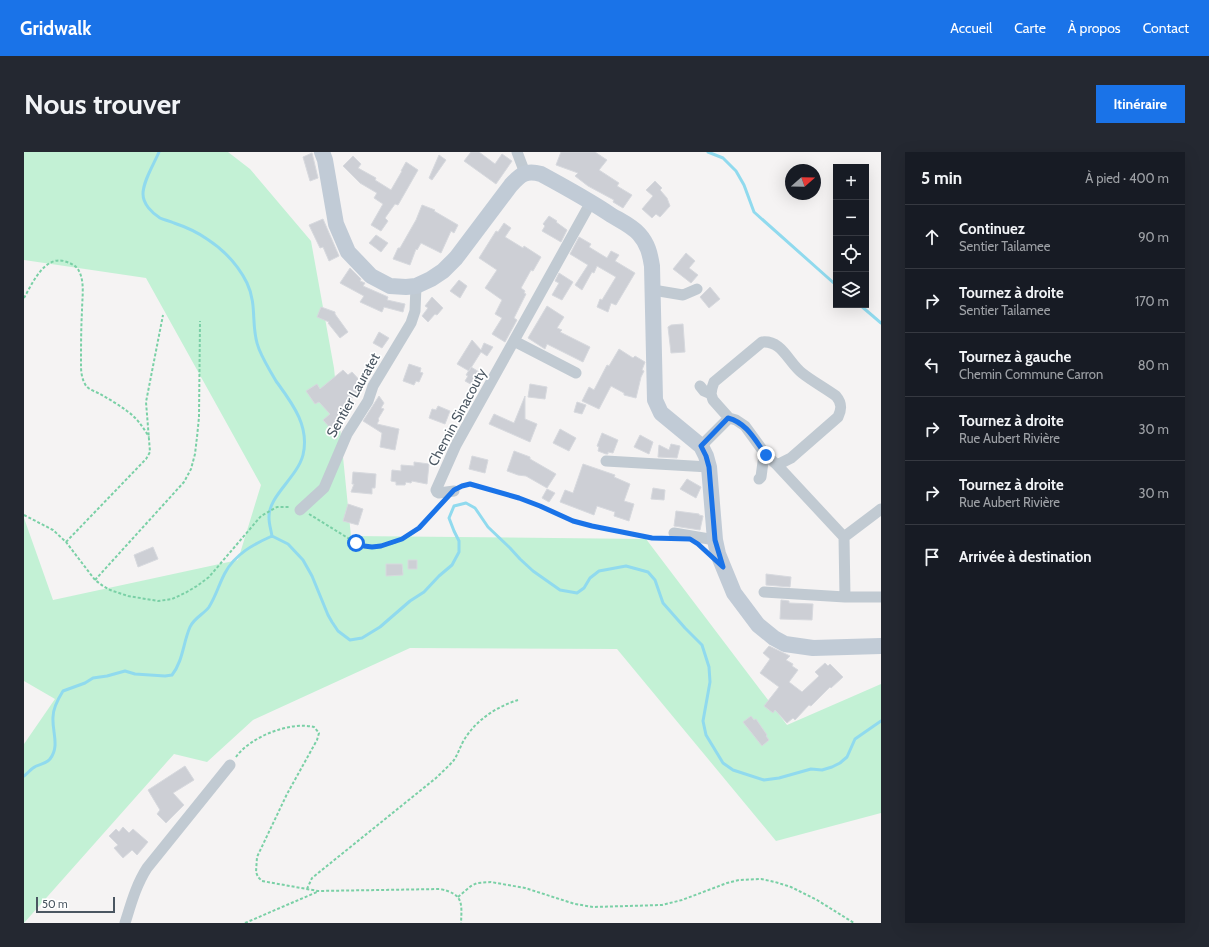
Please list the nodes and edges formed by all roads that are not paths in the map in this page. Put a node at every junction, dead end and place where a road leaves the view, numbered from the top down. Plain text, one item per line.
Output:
1 (322, 152) edge
2 (517, 152) edge
3 (525, 173) junction
4 (591, 202) junction
5 (416, 286) junction
6 (697, 289) dead end
7 (653, 290) junction
8 (514, 341) junction
9 (576, 373) dead end
10 (700, 386) dead end
11 (712, 394) junction
12 (728, 418) junction
13 (701, 446) junction
14 (766, 455) junction
15 (606, 461) dead end
16 (777, 464) junction
17 (709, 467) junction
18 (759, 479) dead end
19 (454, 490) road end
20 (881, 509) edge
21 (300, 510) road end
22 (672, 536) road end
23 (844, 537) junction
24 (715, 540) junction
25 (764, 592) dead end
26 (844, 597) junction
27 (881, 597) edge
28 (881, 646) edge
29 (230, 765) road end
30 (125, 923) edge

1 - 5 street
2 - 3 street
3 - 4 street
3 - 5 street
4 - 7 street
4 - 8 street, Chemin Sinacouty
5 - 21 street, Sentier Lauratet
6 - 7 street
7 - 13 street
8 - 9 street
8 - 19 street, Chemin Sinacouty
10 - 11 street
11 - 12 street
11 - 16 street
12 - 13 street
12 - 14 street
13 - 17 street
14 - 16 street
14 - 18 street
15 - 17 street
16 - 23 street
17 - 24 street
20 - 23 street
22 - 24 street
23 - 26 street
24 - 28 street
25 - 26 street
26 - 27 street
29 - 30 street

